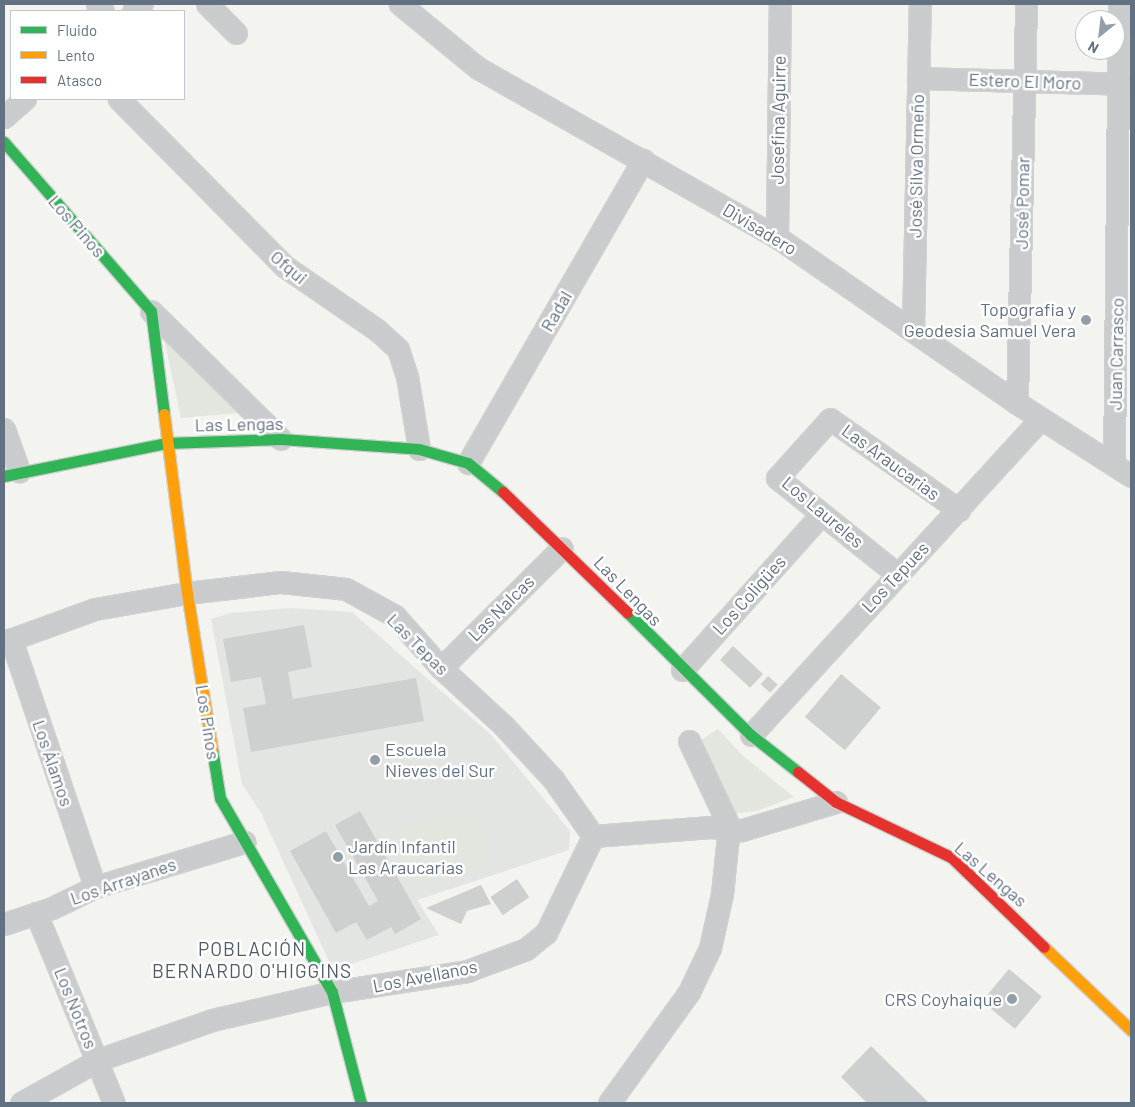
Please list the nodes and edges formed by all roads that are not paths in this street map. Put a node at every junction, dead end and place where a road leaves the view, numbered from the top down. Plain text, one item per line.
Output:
1 (208, 4) edge
2 (400, 4) edge
3 (780, 4) edge
4 (920, 4) edge
5 (1026, 4) edge
6 (1120, 4) edge
7 (236, 33) dead end
8 (918, 78) junction
9 (1025, 81) junction
10 (1125, 84) edge
11 (24, 100) edge
12 (120, 100) edge
13 (4, 117) edge
14 (4, 142) edge
15 (643, 160) junction
16 (777, 237) junction
17 (151, 311) junction
18 (913, 329) junction
19 (1017, 403) junction
20 (1041, 419) junction
21 (4, 430) edge
22 (281, 440) junction
23 (166, 443) junction
24 (805, 447) joint
25 (419, 449) junction
26 (468, 463) junction
27 (1123, 471) edge
28 (11, 473) edge
29 (959, 510) junction
30 (817, 519) dead end
31 (562, 548) junction
32 (897, 574) junction
33 (187, 593) junction
34 (7, 640) edge
35 (441, 668) junction
36 (682, 670) junction
37 (751, 735) junction
38 (689, 741) dead end
39 (836, 802) junction
40 (729, 826) junction
41 (593, 836) junction
42 (244, 842) junction
43 (95, 887) junction
44 (36, 913) junction
45 (4, 924) edge
46 (332, 992) junction
47 (1131, 1030) edge
48 (98, 1060) junction
49 (21, 1103) edge
50 (114, 1103) edge
51 (361, 1103) edge
52 (609, 1103) edge

1 - 7 street
2 - 15 street, Divisadero
3 - 16 street, Josefina Aguirre
4 - 8 street, José Silva Ormeño
5 - 9 street, José Pomar
6 - 10 street, Juan Carrasco
8 - 9 street, Estero El Moro
8 - 18 street, José Silva Ormeño
9 - 10 street, Estero El Moro
9 - 19 street, José Pomar
10 - 27 street, Juan Carrasco
11 - 13 street
12 - 25 street, Ofqui
14 - 17 street, Los Pinos
15 - 16 street, Divisadero
15 - 26 street, Radal
16 - 18 street, Divisadero
17 - 22 street, Los Pinos
17 - 23 street, Los Pinos
18 - 19 street, Divisadero
19 - 20 street, Divisadero
20 - 27 street, Divisadero
20 - 29 street, Los Tepues
21 - 28 street
22 - 23 street, Las Lengas
22 - 25 street, Las Lengas
23 - 28 street, Las Lengas
23 - 33 street, Los Pinos
24 - 29 street, Las Araucarias
24 - 32 street, Los Laureles
25 - 26 street, Las Lengas
26 - 31 street, Las Lengas
29 - 32 street, Los Tepues
30 - 36 street, Los Coligües
31 - 35 street, Las Nalcas
31 - 36 street, Las Lengas
32 - 37 street, Los Tepues
33 - 34 street, Las Tepas
33 - 35 street, Las Tepas
33 - 42 street, Los Pinos
34 - 43 street, Los Álamos
35 - 41 street, Las Tepas
36 - 37 street, Las Lengas
37 - 39 street, Las Lengas
38 - 40 street
39 - 40 street
39 - 47 street, Las Lengas
40 - 41 street
40 - 52 street
41 - 46 street, Los Avellanos
42 - 43 street, Los Arrayanes
42 - 46 street, Los Pinos
43 - 44 street, Los Arrayanes
44 - 45 street, Los Arrayanes
44 - 48 street, Los Notros
46 - 48 street, Los Avellanos
46 - 51 street, Los Pinos
48 - 49 street, Los Avellanos
48 - 50 street, Los Notros

